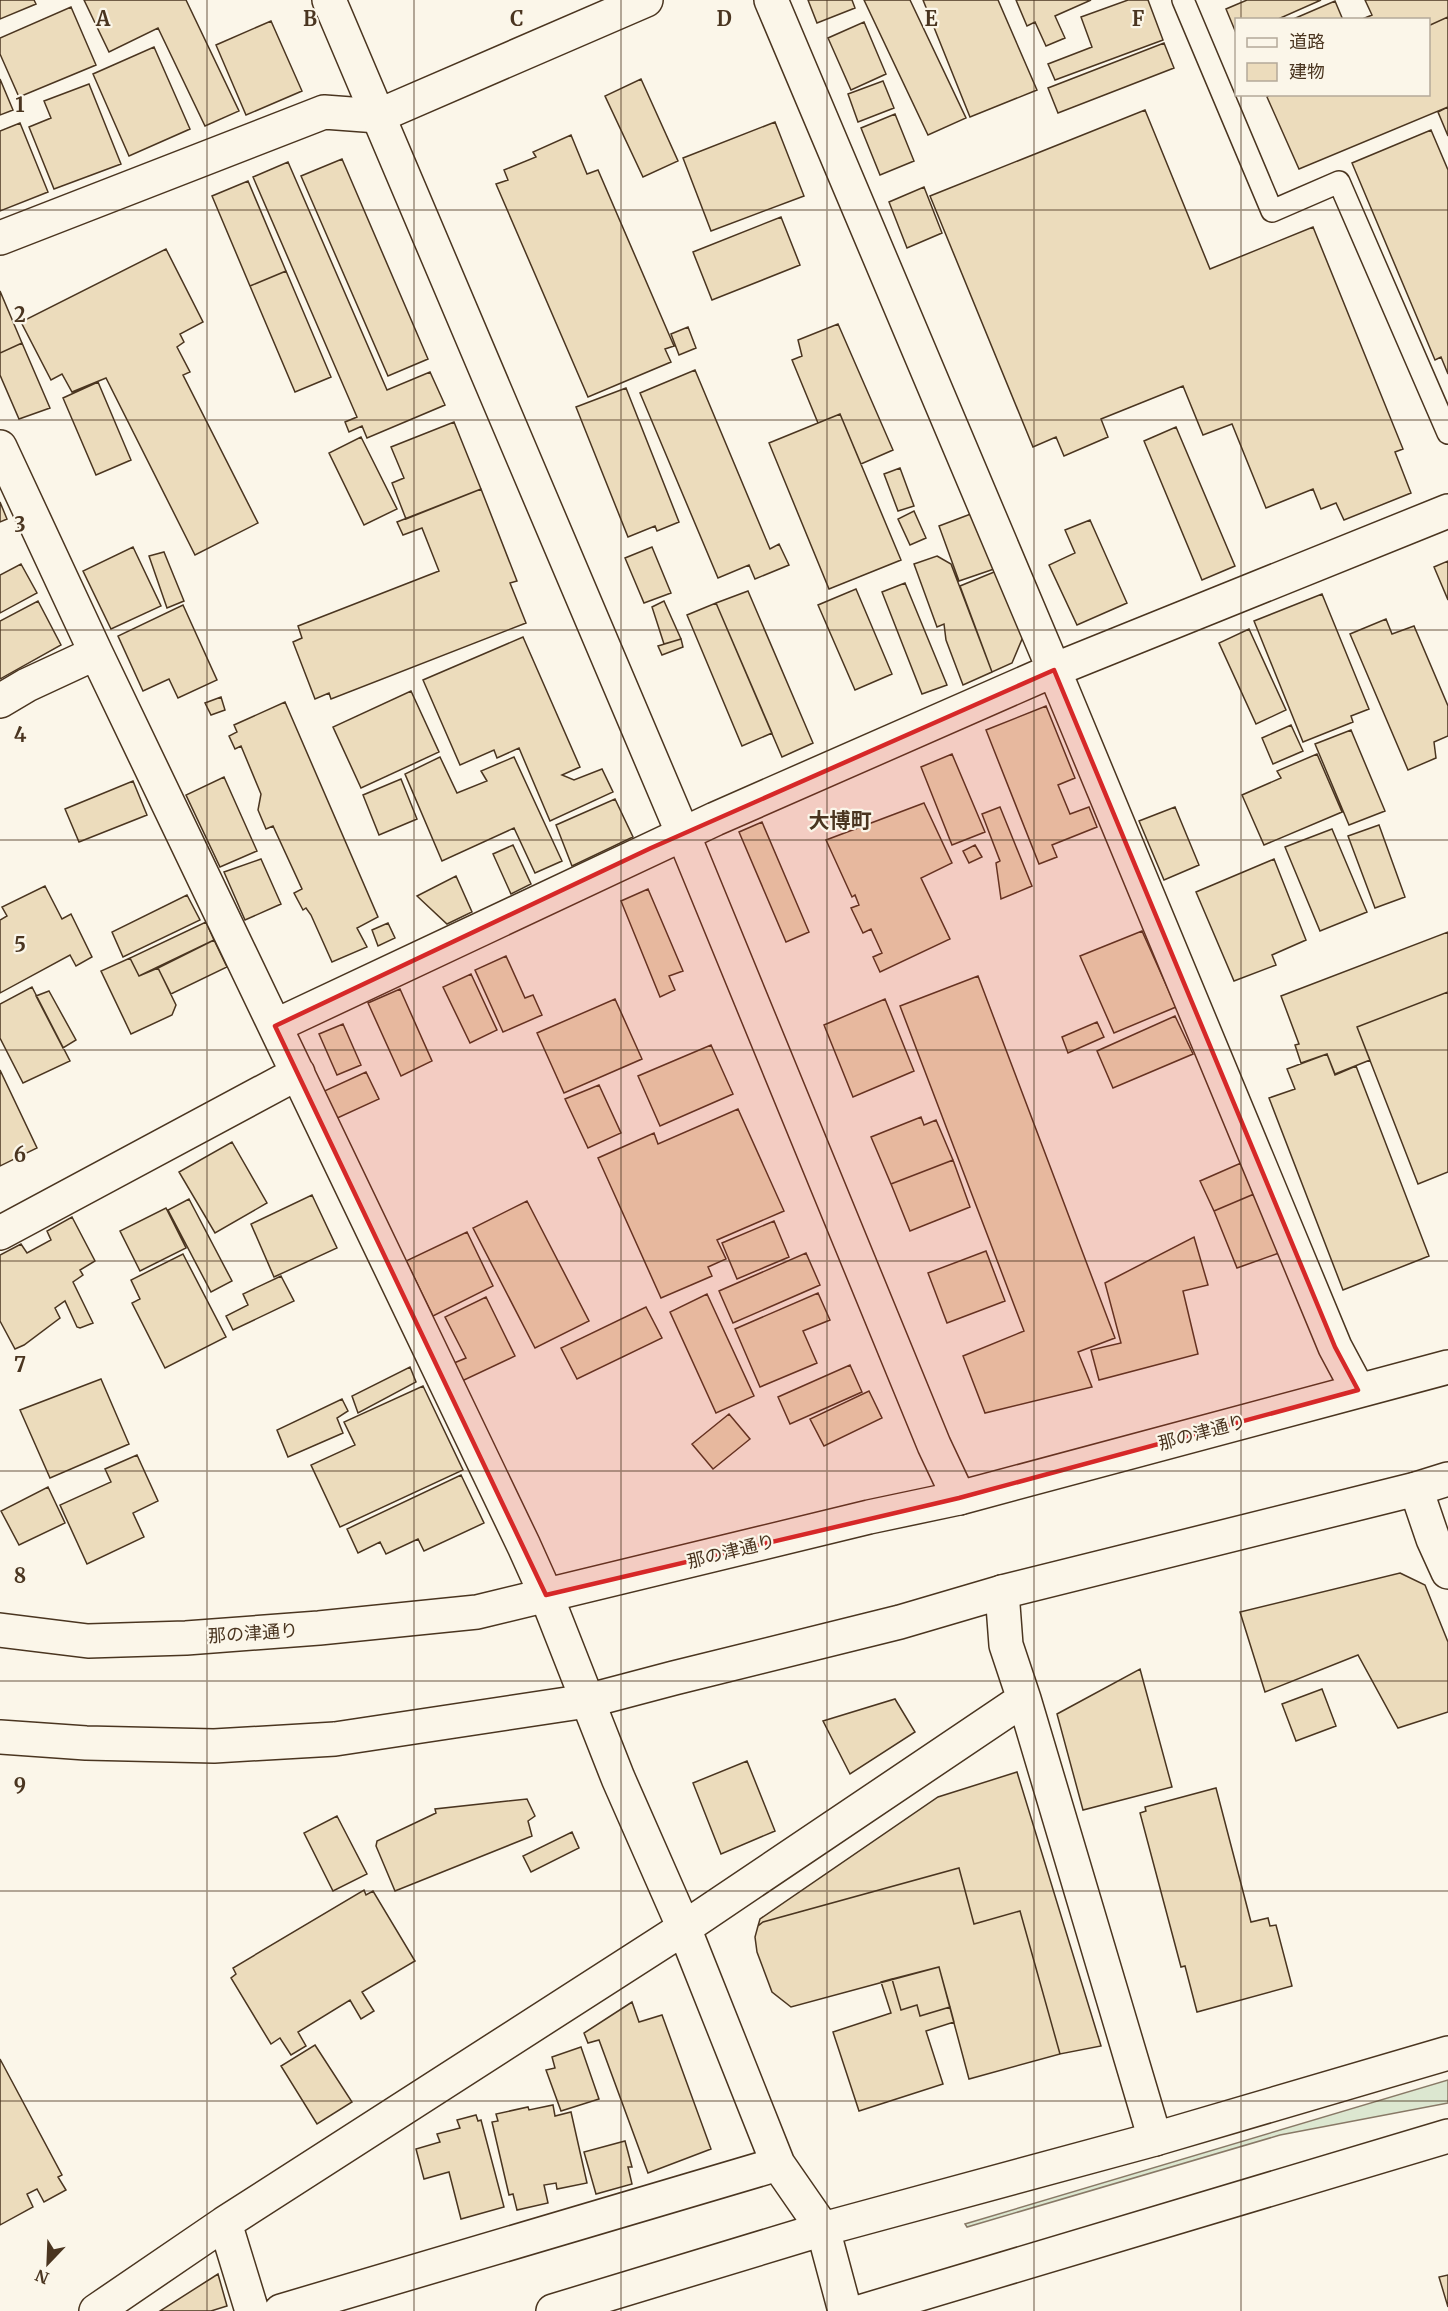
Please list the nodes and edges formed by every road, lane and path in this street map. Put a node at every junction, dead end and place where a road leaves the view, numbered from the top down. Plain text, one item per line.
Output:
1 (329, 0) edge
2 (646, 0) edge
3 (771, 0) edge
4 (1183, 0) edge
5 (378, 116) junction
6 (0, 238) edge
7 (1448, 433) edge
8 (0, 447) edge
9 (1448, 511) edge
10 (96, 653) junction
11 (1054, 670) junction
12 (0, 701) edge
13 (683, 834) junction
14 (275, 1026) junction
15 (298, 1073) junction
16 (0, 1233) edge
17 (1448, 1367) edge
18 (1358, 1390) junction
19 (1448, 1479) edge
20 (1416, 1489) junction
21 (959, 1498) junction
22 (1448, 1572) edge
23 (1002, 1592) junction
24 (546, 1594) junction
25 (0, 1630) edge
26 (1024, 1699) junction
27 (587, 1701) junction
28 (0, 1737) edge
29 (684, 1928) junction
30 (1448, 2052) edge
31 (1448, 2136) edge
32 (1155, 2139) junction
33 (778, 2164) junction
34 (225, 2223) junction
35 (823, 2229) junction
36 (96, 2311) edge
37 (252, 2311) edge
38 (281, 2311) edge
39 (553, 2311) edge
40 (845, 2311) edge
41 (863, 2311) edge

1 - 5 street
2 - 5 street
3 - 11 street
4 - 7 lane
5 - 6 street
5 - 13 street
8 - 10 street
9 - 11 street
10 - 12 street
10 - 14 street
11 - 13 street
11 - 18 street
13 - 14 street
13 - 21 street
14 - 15 street
15 - 16 street
15 - 24 street
17 - 18 street, 那の津通り
18 - 21 street, 那の津通り
19 - 20 street
20 - 22 street
20 - 23 street
21 - 24 street, 那の津通り
23 - 26 street
23 - 27 street
24 - 25 street, 那の津通り
24 - 27 street
26 - 29 street
26 - 32 street
27 - 28 street
27 - 29 street
29 - 33 street
29 - 34 street
30 - 32 street
31 - 41 street
32 - 35 street
33 - 35 street
33 - 38 street
34 - 36 street
34 - 37 street
35 - 39 street
35 - 40 street

